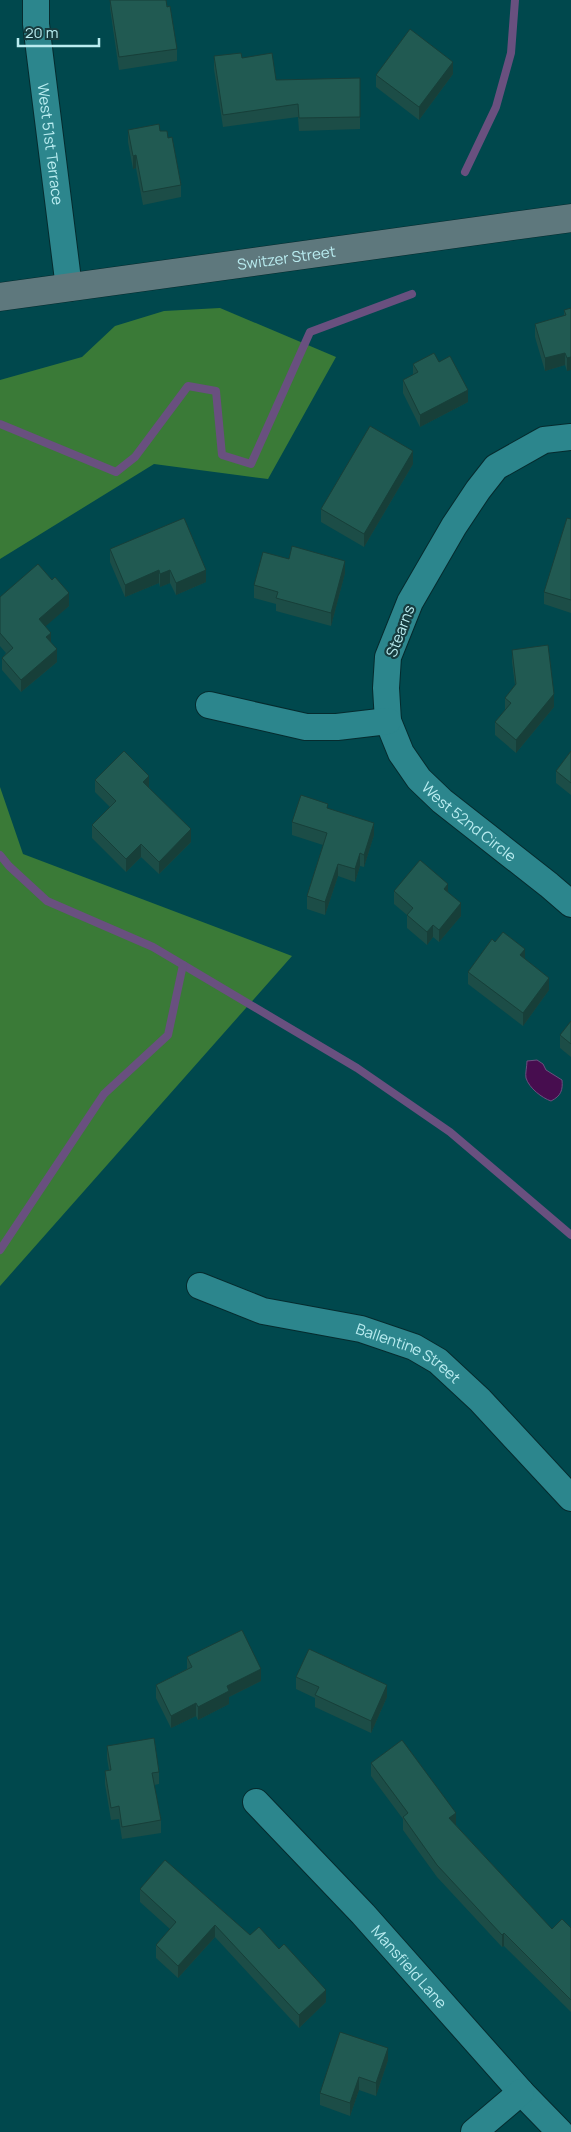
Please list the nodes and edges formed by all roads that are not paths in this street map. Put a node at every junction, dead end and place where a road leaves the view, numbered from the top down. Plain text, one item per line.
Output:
1 (36, 0) edge
2 (571, 218) edge
3 (69, 288) junction
4 (0, 297) edge
5 (571, 437) edge
6 (209, 705) dead end
7 (388, 722) junction
8 (571, 904) edge
9 (200, 1286) dead end
10 (571, 1498) edge
11 (256, 1802) dead end
12 (521, 2092) junction
13 (474, 2132) edge
14 (560, 2132) edge

1 - 3 street, West 51st Terrace
2 - 3 street, Switzer Street
3 - 4 street, Switzer Street
5 - 7 street, Stearns
6 - 7 street
7 - 8 street, West 52nd Circle
9 - 10 street, Ballentine Street
11 - 12 street, Mansfield Lane
12 - 13 street
12 - 14 street, Mansfield Lane

